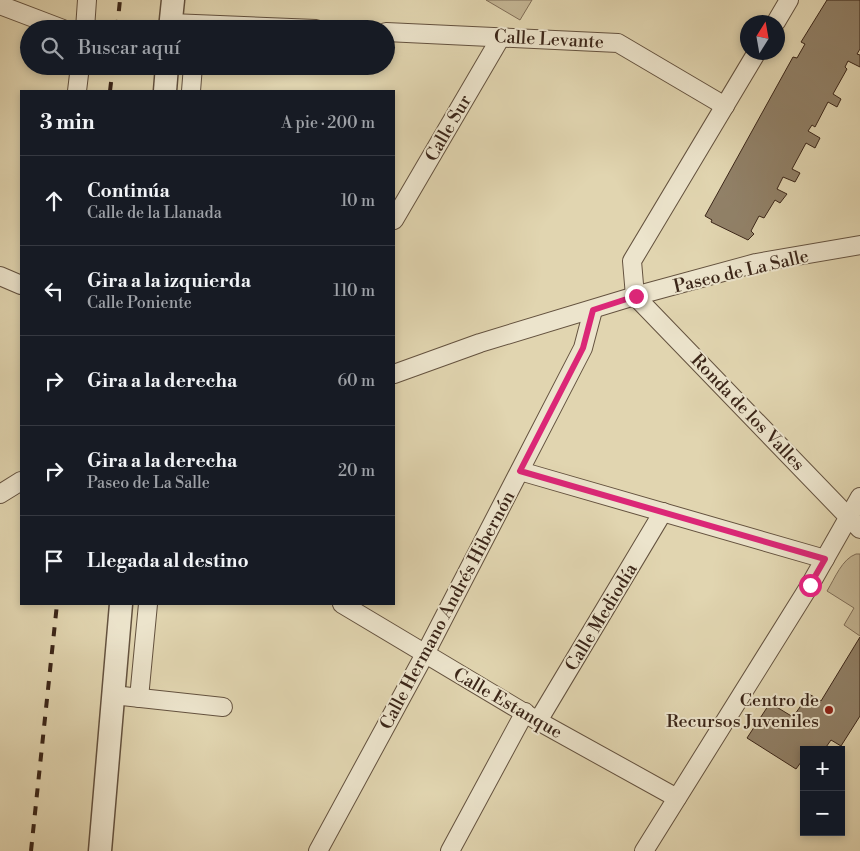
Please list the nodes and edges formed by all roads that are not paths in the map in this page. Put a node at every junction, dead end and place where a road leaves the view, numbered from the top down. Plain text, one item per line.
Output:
1 (88, 0) edge
2 (173, 0) edge
3 (789, 0) edge
4 (0, 5) edge
5 (780, 15) edge
6 (39, 20) edge
7 (86, 20) edge
8 (171, 20) edge
9 (395, 32) edge
10 (501, 37) junction
11 (752, 60) edge
12 (79, 75) edge
13 (166, 75) edge
14 (192, 75) edge
15 (78, 90) edge
16 (165, 90) edge
17 (191, 90) edge
18 (725, 106) junction
19 (395, 218) edge
20 (860, 245) edge
21 (0, 276) edge
22 (20, 285) edge
23 (636, 296) junction
24 (593, 310) junction
25 (395, 374) edge
26 (520, 471) junction
27 (20, 482) edge
28 (0, 494) edge
29 (860, 497) edge
30 (663, 512) junction
31 (854, 523) edge
32 (825, 559) junction
33 (121, 605) edge
34 (148, 605) edge
35 (344, 605) edge
36 (425, 654) junction
37 (113, 695) junction
38 (139, 698) junction
39 (223, 707) dead end
40 (532, 717) junction
41 (677, 798) junction
42 (100, 851) edge
43 (318, 851) edge
44 (450, 851) edge
45 (644, 851) edge

1 - 7 street
2 - 8 street
3 - 5 street
4 - 6 street
9 - 10 street, Calle Levante
10 - 18 street, Calle Levante
10 - 19 street, Calle Sur
11 - 18 street
12 - 15 street
13 - 16 street
14 - 17 street
18 - 23 street
20 - 23 street, Paseo de La Salle
21 - 22 street
23 - 24 street, Paseo de La Salle
23 - 31 street, Ronda de los Valles
24 - 25 street, Paseo de La Salle
24 - 26 street, Calle Hermano Andrés Hibernón
26 - 30 street
26 - 36 street, Calle Hermano Andrés Hibernón
27 - 28 street
29 - 31 street
30 - 32 street
30 - 40 street, Calle Mediodía
31 - 32 street
32 - 41 street
33 - 37 street
34 - 38 street
35 - 36 street, Calle Estanque
36 - 40 street, Calle Estanque
36 - 43 street, Calle Hermano Andrés Hibernón
37 - 38 street
37 - 42 street
38 - 39 street
40 - 41 street, Calle Estanque
40 - 44 street, Calle Mediodía
41 - 45 street

